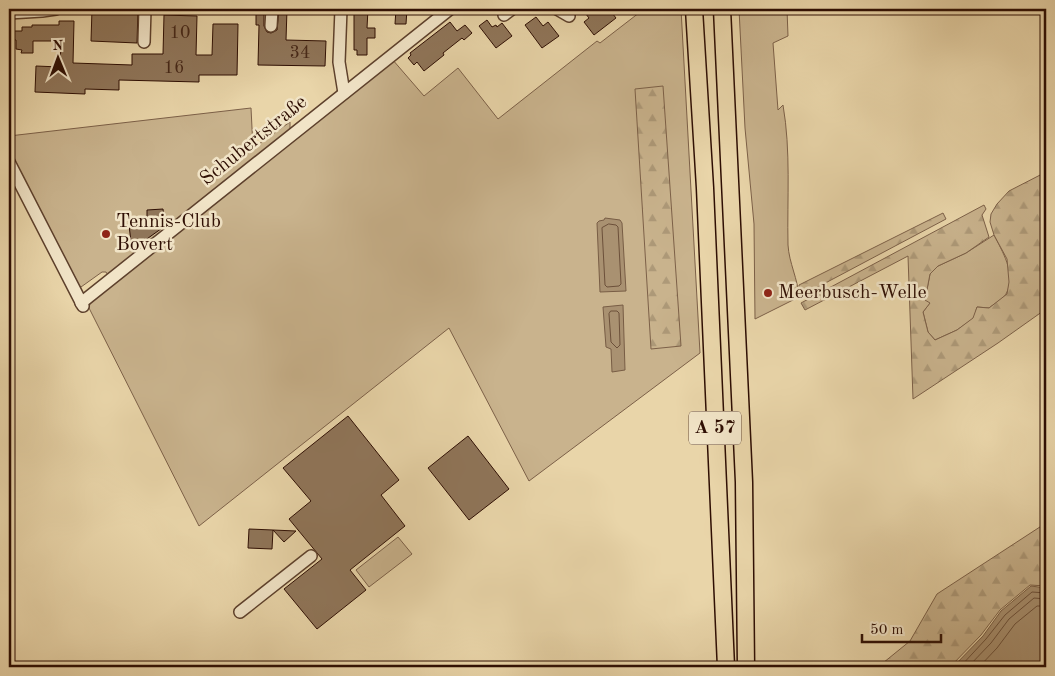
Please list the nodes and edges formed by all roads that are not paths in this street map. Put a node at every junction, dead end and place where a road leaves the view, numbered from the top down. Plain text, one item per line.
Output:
1 (56, 9) edge
2 (145, 9) edge
3 (272, 9) edge
4 (341, 9) edge
5 (450, 9) edge
6 (557, 9) edge
7 (694, 9) edge
8 (722, 9) edge
9 (9, 13) edge
10 (569, 16) dead end
11 (271, 26) dead end
12 (144, 42) dead end
13 (344, 93) junction
14 (9, 162) edge
15 (311, 556) dead end
16 (240, 612) dead end
17 (726, 667) edge
18 (746, 667) edge

1 - 9 street
2 - 12 street
3 - 11 street
4 - 13 street
5 - 13 street, Schubertstraße
6 - 10 street
7 - 17 highway, A 57
8 - 18 highway, A 57
13 - 14 street, Schubertstraße
15 - 16 street

